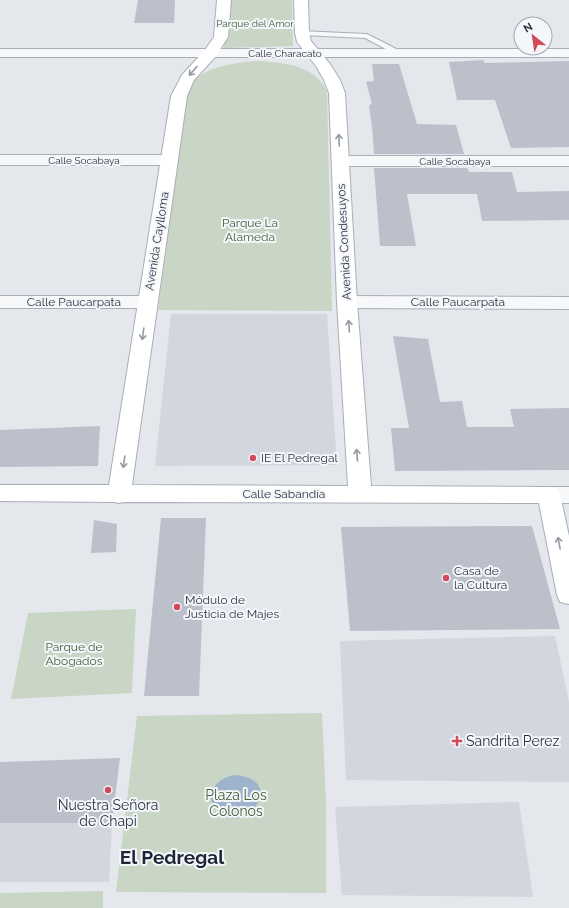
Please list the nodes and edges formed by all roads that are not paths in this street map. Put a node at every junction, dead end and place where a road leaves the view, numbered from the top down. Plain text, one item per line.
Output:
1 (224, 0) edge
2 (301, 0) edge
3 (302, 33) junction
4 (0, 53) edge
5 (211, 53) junction
6 (312, 53) junction
7 (400, 53) junction
8 (569, 54) edge
9 (0, 160) edge
10 (169, 160) junction
11 (340, 161) junction
12 (569, 161) edge
13 (0, 302) edge
14 (148, 302) junction
15 (347, 302) junction
16 (569, 303) edge
17 (0, 493) edge
18 (360, 494) junction
19 (119, 495) junction
20 (559, 495) edge
21 (569, 595) edge

1 - 5 main road, Avenida Caylloma
2 - 3 main road, Avenida Condesuyos
3 - 6 main road, Avenida Condesuyos
3 - 7 lane
4 - 5 street, Calle Characato
5 - 6 street, Calle Characato
5 -> 10 main road, Avenida Caylloma
6 - 7 street, Calle Characato
11 -> 6 main road, Avenida Condesuyos
7 - 8 street, Calle Characato
9 - 10 street, Calle Socabaya
10 - 14 main road, Avenida Caylloma
11 - 12 street, Calle Socabaya
11 - 15 main road, Avenida Condesuyos
13 - 14 street, Calle Paucarpata
14 -> 19 main road, Avenida Caylloma
15 - 16 street, Calle Paucarpata
18 -> 15 main road, Avenida Condesuyos
17 - 19 main road, Calle Sabandía
18 - 19 main road, Calle Sabandía
18 - 20 main road, Calle Sabandía
21 -> 20 main road

